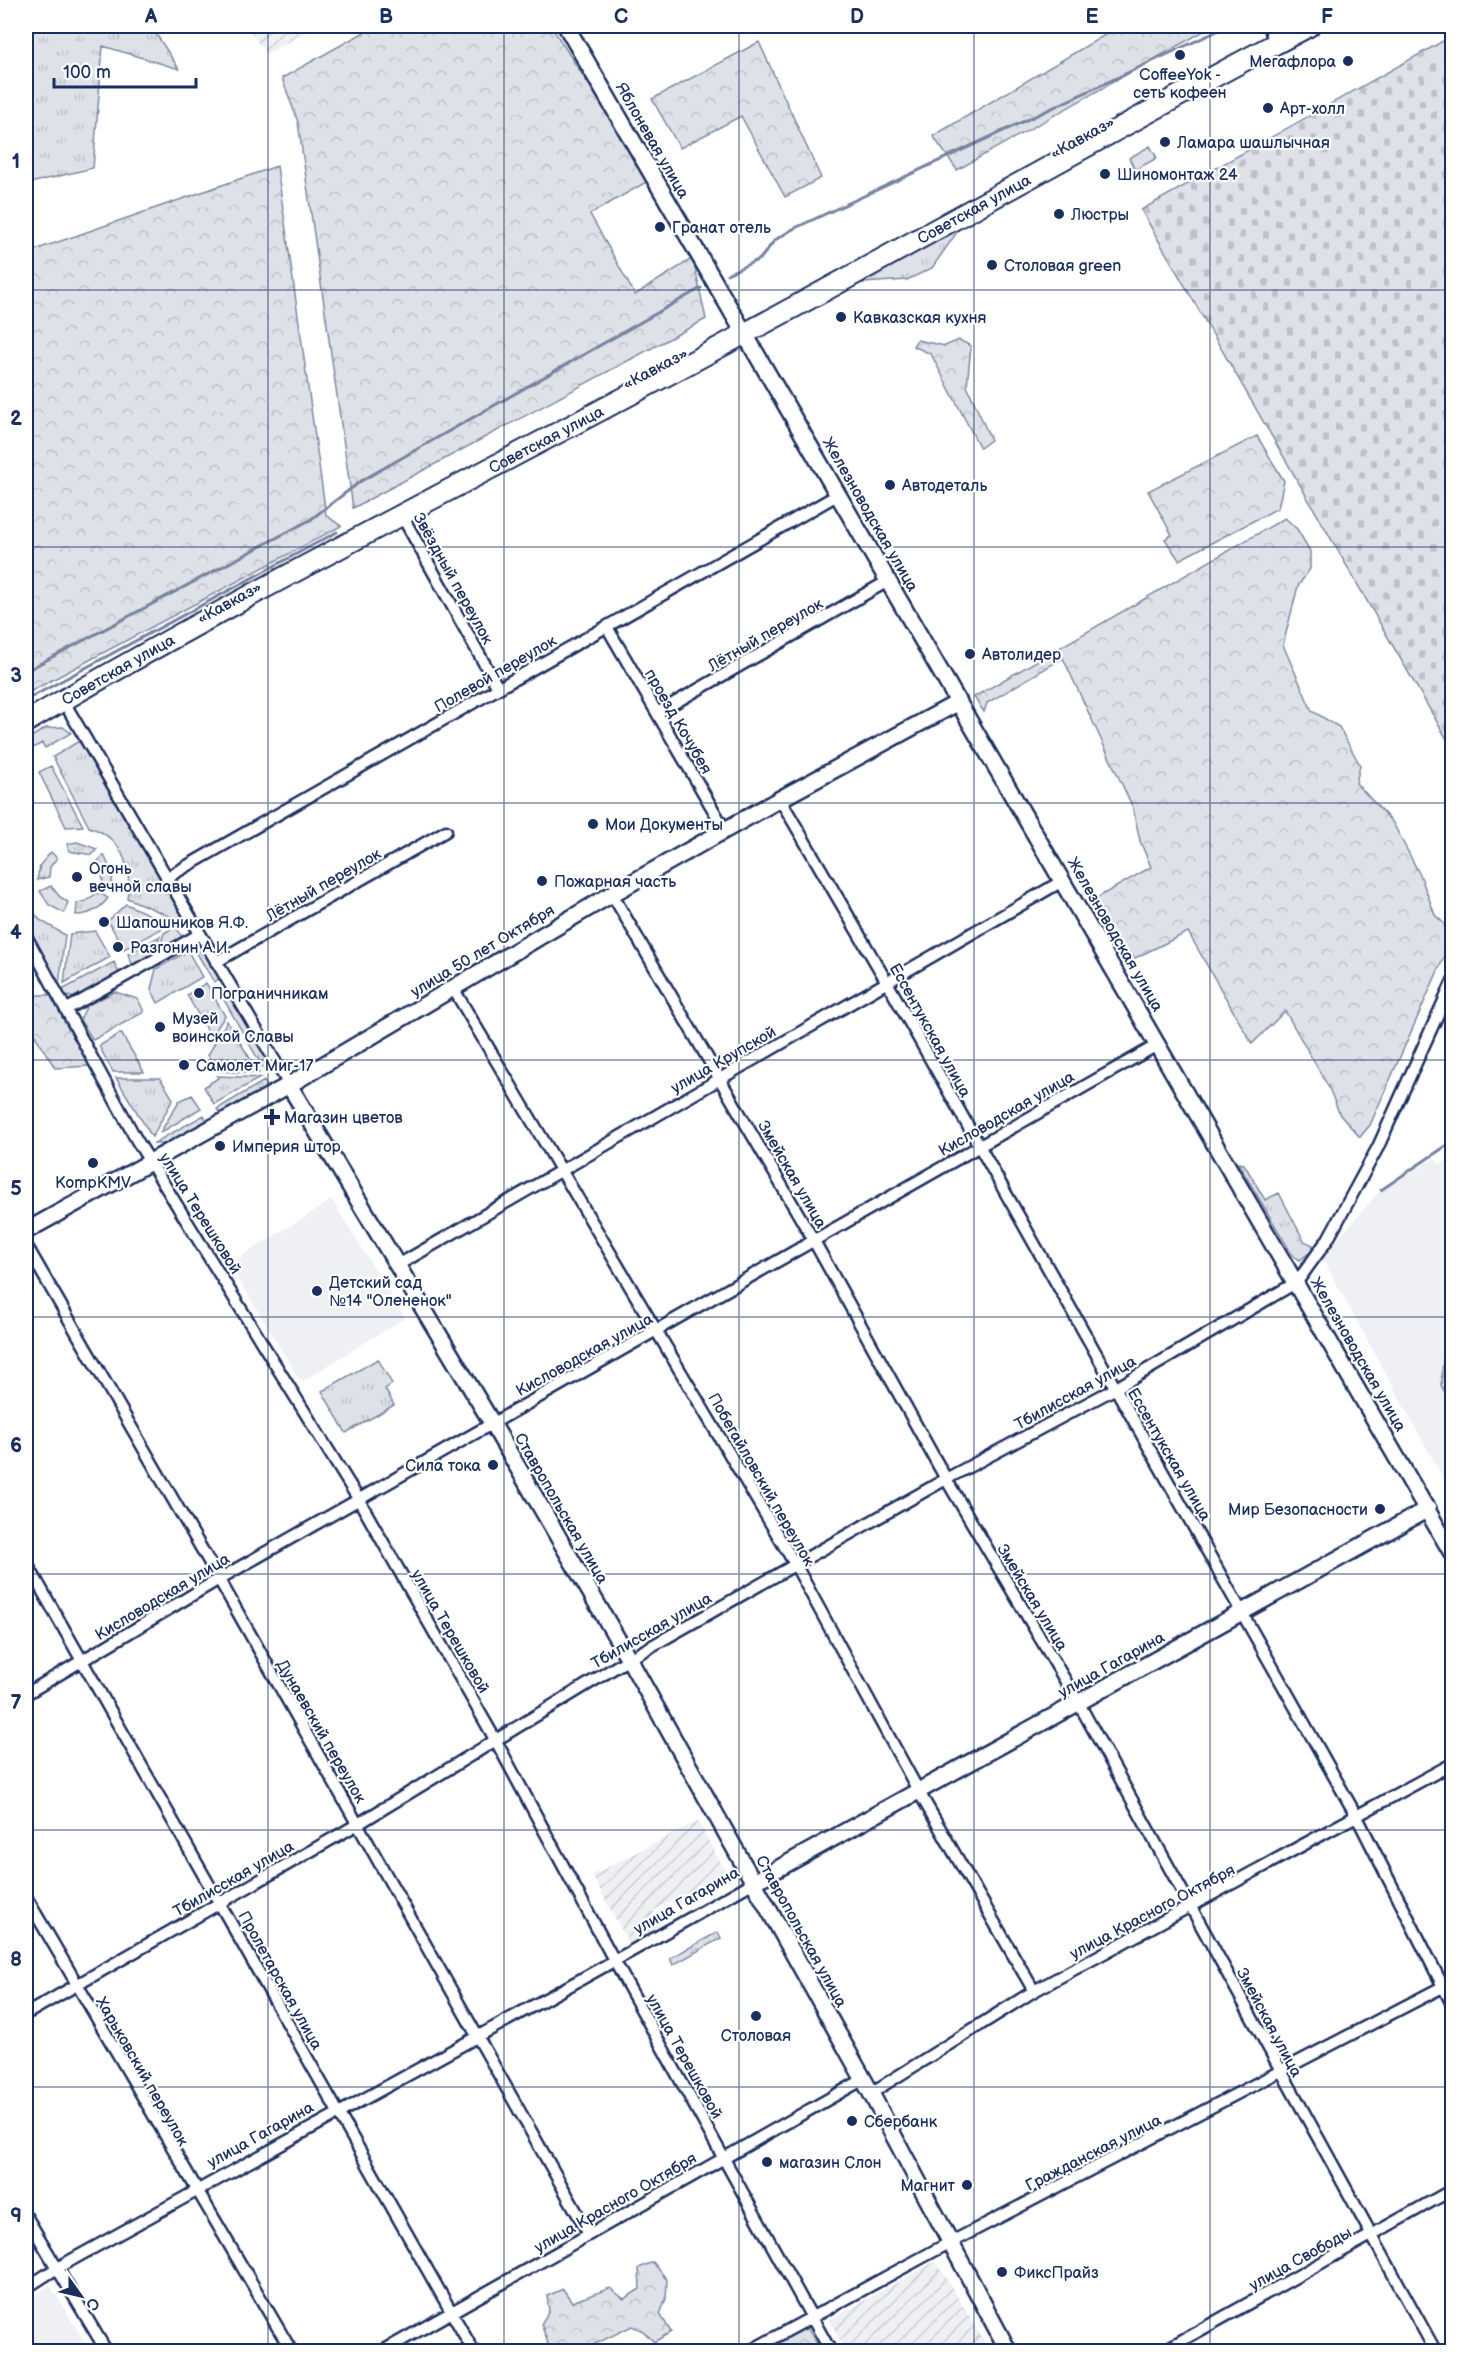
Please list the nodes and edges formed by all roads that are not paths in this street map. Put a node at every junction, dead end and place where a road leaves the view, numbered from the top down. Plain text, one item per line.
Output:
1 (566, 26) edge
2 (1309, 26) edge
3 (1278, 28) edge
4 (1131, 122) joint
5 (741, 330) junction
6 (839, 494) junction
7 (401, 514) junction
8 (888, 581) junction
9 (606, 627) junction
10 (498, 688) junction
11 (61, 698) junction
12 (958, 702) junction
13 (657, 713) junction
14 (26, 716) edge
15 (26, 722) edge
16 (780, 799) junction
17 (726, 830) junction
18 (446, 831) dead end
19 (166, 878) junction
20 (1064, 880) junction
21 (612, 894) junction
22 (200, 934) junction
23 (26, 936) edge
24 (216, 962) junction
25 (1452, 983) edge
26 (888, 984) junction
27 (453, 988) junction
28 (67, 1009) junction
29 (1159, 1044) junction
30 (719, 1078) junction
31 (289, 1085) junction
32 (979, 1145) junction
33 (151, 1160) junction
34 (561, 1170) junction
35 (26, 1231) edge
36 (814, 1241) junction
37 (26, 1245) edge
38 (398, 1265) junction
39 (1297, 1282) junction
40 (657, 1330) junction
41 (1116, 1388) junction
42 (492, 1423) junction
43 (946, 1479) junction
44 (359, 1500) junction
45 (1428, 1509) junction
46 (1452, 1552) edge
47 (26, 1562) edge
48 (796, 1566) junction
49 (219, 1579) junction
50 (1243, 1612) junction
51 (629, 1659) junction
52 (83, 1661) junction
53 (26, 1694) edge
54 (1078, 1702) junction
55 (496, 1741) junction
56 (1452, 1764) edge
57 (919, 1792) junction
58 (1358, 1817) junction
59 (358, 1824) junction
60 (754, 1882) junction
61 (26, 1897) edge
62 (220, 1902) junction
63 (1192, 1906) junction
64 (615, 1962) junction
65 (1448, 1984) edge
66 (76, 1985) junction
67 (1034, 1991) junction
68 (1452, 2004) edge
69 (26, 2014) edge
70 (477, 2038) junction
71 (1280, 2072) junction
72 (867, 2086) junction
73 (337, 2111) junction
74 (725, 2157) junction
75 (1452, 2190) edge
76 (196, 2191) junction
77 (26, 2216) edge
78 (589, 2234) junction
79 (1372, 2236) junction
80 (950, 2243) junction
81 (57, 2268) junction
82 (26, 2288) edge
83 (451, 2311) junction
84 (812, 2316) junction
85 (107, 2352) edge
86 (292, 2352) edge
87 (381, 2352) edge
88 (474, 2352) edge
89 (748, 2352) edge
90 (831, 2352) edge
91 (1009, 2352) edge
92 (1161, 2352) edge
93 (1436, 2352) edge

1 - 5 street, Яблоневая улица
2 - 4 highway, «Кавказ»
3 - 5 highway, «Кавказ»
4 - 5 highway, Советская улица
5 - 6 street, Железноводская улица
5 - 7 highway, Советская улица
5 - 11 highway, «Кавказ»
6 - 8 street, Железноводская улица
6 - 9 street, Полевой переулок
7 - 10 street, Звёздный переулок
7 - 11 highway, Советская улица
8 - 12 street, Железноводская улица
8 - 13 street, Лётный переулок
9 - 10 street, Полевой переулок
9 - 13 street, проезд Кочубея
10 - 19 street, Полевой переулок
11 - 14 highway, «Кавказ»
11 - 15 highway, Советская улица
11 - 19 street, Ставропольская улица
12 - 16 street, улица 50 лет Октября
12 - 20 street, Железноводская улица
13 - 17 street, проезд Кочубея
16 - 17 street, улица 50 лет Октября
16 - 26 street, Ессентукская улица
17 - 21 street, улица 50 лет Октября
18 - 24 street, Лётный переулок
19 - 22 street, Ставропольская улица
20 - 26 street, улица Крупской
20 - 29 street, Железноводская улица
21 - 27 street, улица 50 лет Октября
21 - 30 street, Змейская улица
22 - 24 street, Ставропольская улица
22 - 28 street
23 - 28 street, улица Терешковой
24 - 31 street, Ставропольская улица
25 - 39 street
26 - 30 street, улица Крупской
26 - 32 street, Ессентукская улица
27 - 31 street, улица 50 лет Октября
27 - 34 street, Побегайловский переулок
28 - 33 street, улица Терешковой
29 - 32 street, Кисловодская улица
29 - 39 street, Железноводская улица
30 - 34 street, улица Крупской
30 - 36 street, Змейская улица
31 - 33 street, улица 50 лет Октября
31 - 38 street, Ставропольская улица
32 - 36 street, Кисловодская улица
32 - 41 street, Ессентукская улица
33 - 35 street, улица 50 лет Октября
33 - 44 street, улица Терешковой
34 - 38 street, улица Крупской
34 - 40 street, Побегайловский переулок
36 - 40 street, Кисловодская улица
36 - 43 street, Змейская улица
37 - 49 street, Дунаевский переулок
38 - 42 street, Ставропольская улица
39 - 41 street, Тбилисская улица
39 - 45 street, Железноводская улица
40 - 42 street, Кисловодская улица
40 - 48 street, Побегайловский переулок
41 - 43 street, Тбилисская улица
41 - 50 street, Ессентукская улица
42 - 44 street, Кисловодская улица
42 - 51 street, Ставропольская улица
43 - 48 street, Тбилисская улица
43 - 54 street, Змейская улица
44 - 49 street, Кисловодская улица
44 - 55 street, улица Терешковой
45 - 46 street, Железноводская улица
45 - 50 street, улица Гагарина
47 - 52 street, Пролетарская улица
48 - 51 street, Тбилисская улица
48 - 57 street, Побегайловский переулок
49 - 52 street, Кисловодская улица
49 - 59 street, Дунаевский переулок
50 - 54 street, улица Гагарина
50 - 58 street, Ессентукская улица
51 - 55 street, Тбилисская улица
51 - 60 street, Ставропольская улица
52 - 53 street, Кисловодская улица
52 - 62 street, Пролетарская улица
54 - 57 street, улица Гагарина
54 - 63 street, Змейская улица
55 - 59 street, Тбилисская улица
55 - 64 street, улица Терешковой
56 - 58 street, улица Красного Октября
57 - 60 street, улица Гагарина
57 - 67 street, Побегайловский переулок
58 - 63 street, улица Красного Октября
58 - 65 street, Ессентукская улица
59 - 62 street, Тбилисская улица
59 - 70 street, Дунаевский переулок
60 - 64 street, улица Гагарина
60 - 72 street, Ставропольская улица
61 - 66 street, Харьковский переулок
62 - 66 street, Тбилисская улица
62 - 73 street, Пролетарская улица
63 - 67 street, улица Красного Октября
63 - 71 street, Змейская улица
64 - 70 street, улица Гагарина
64 - 74 street, улица Терешковой
65 - 68 street, Ессентукская улица
65 - 71 street, Гражданская улица
66 - 69 street, Тбилисская улица
66 - 76 street, Харьковский переулок
67 - 72 street, улица Красного Октября
70 - 73 street, улица Гагарина
70 - 78 street, Дунаевский переулок
71 - 79 street, Змейская улица
71 - 80 street, Гражданская улица
72 - 74 street, улица Красного Октября
72 - 80 street, Ставропольская улица
73 - 76 street, улица Гагарина
73 - 83 street, Пролетарская улица
74 - 78 street, улица Красного Октября
74 - 84 street, улица Терешковой
75 - 79 street, улица Свободы
76 - 81 street, улица Гагарина
76 - 86 street, Харьковский переулок
77 - 81 street
78 - 83 street, улица Красного Октября
79 - 92 street, улица Свободы
79 - 93 street, Змейская улица
80 - 84 street, Гражданская улица
80 - 91 street, Ставропольская улица
81 - 82 street, улица Гагарина
81 - 85 street
83 - 87 street, улица Красного Октября
83 - 88 street, Пролетарская улица
84 - 89 street, Гражданская улица
84 - 90 street, улица Терешковой

